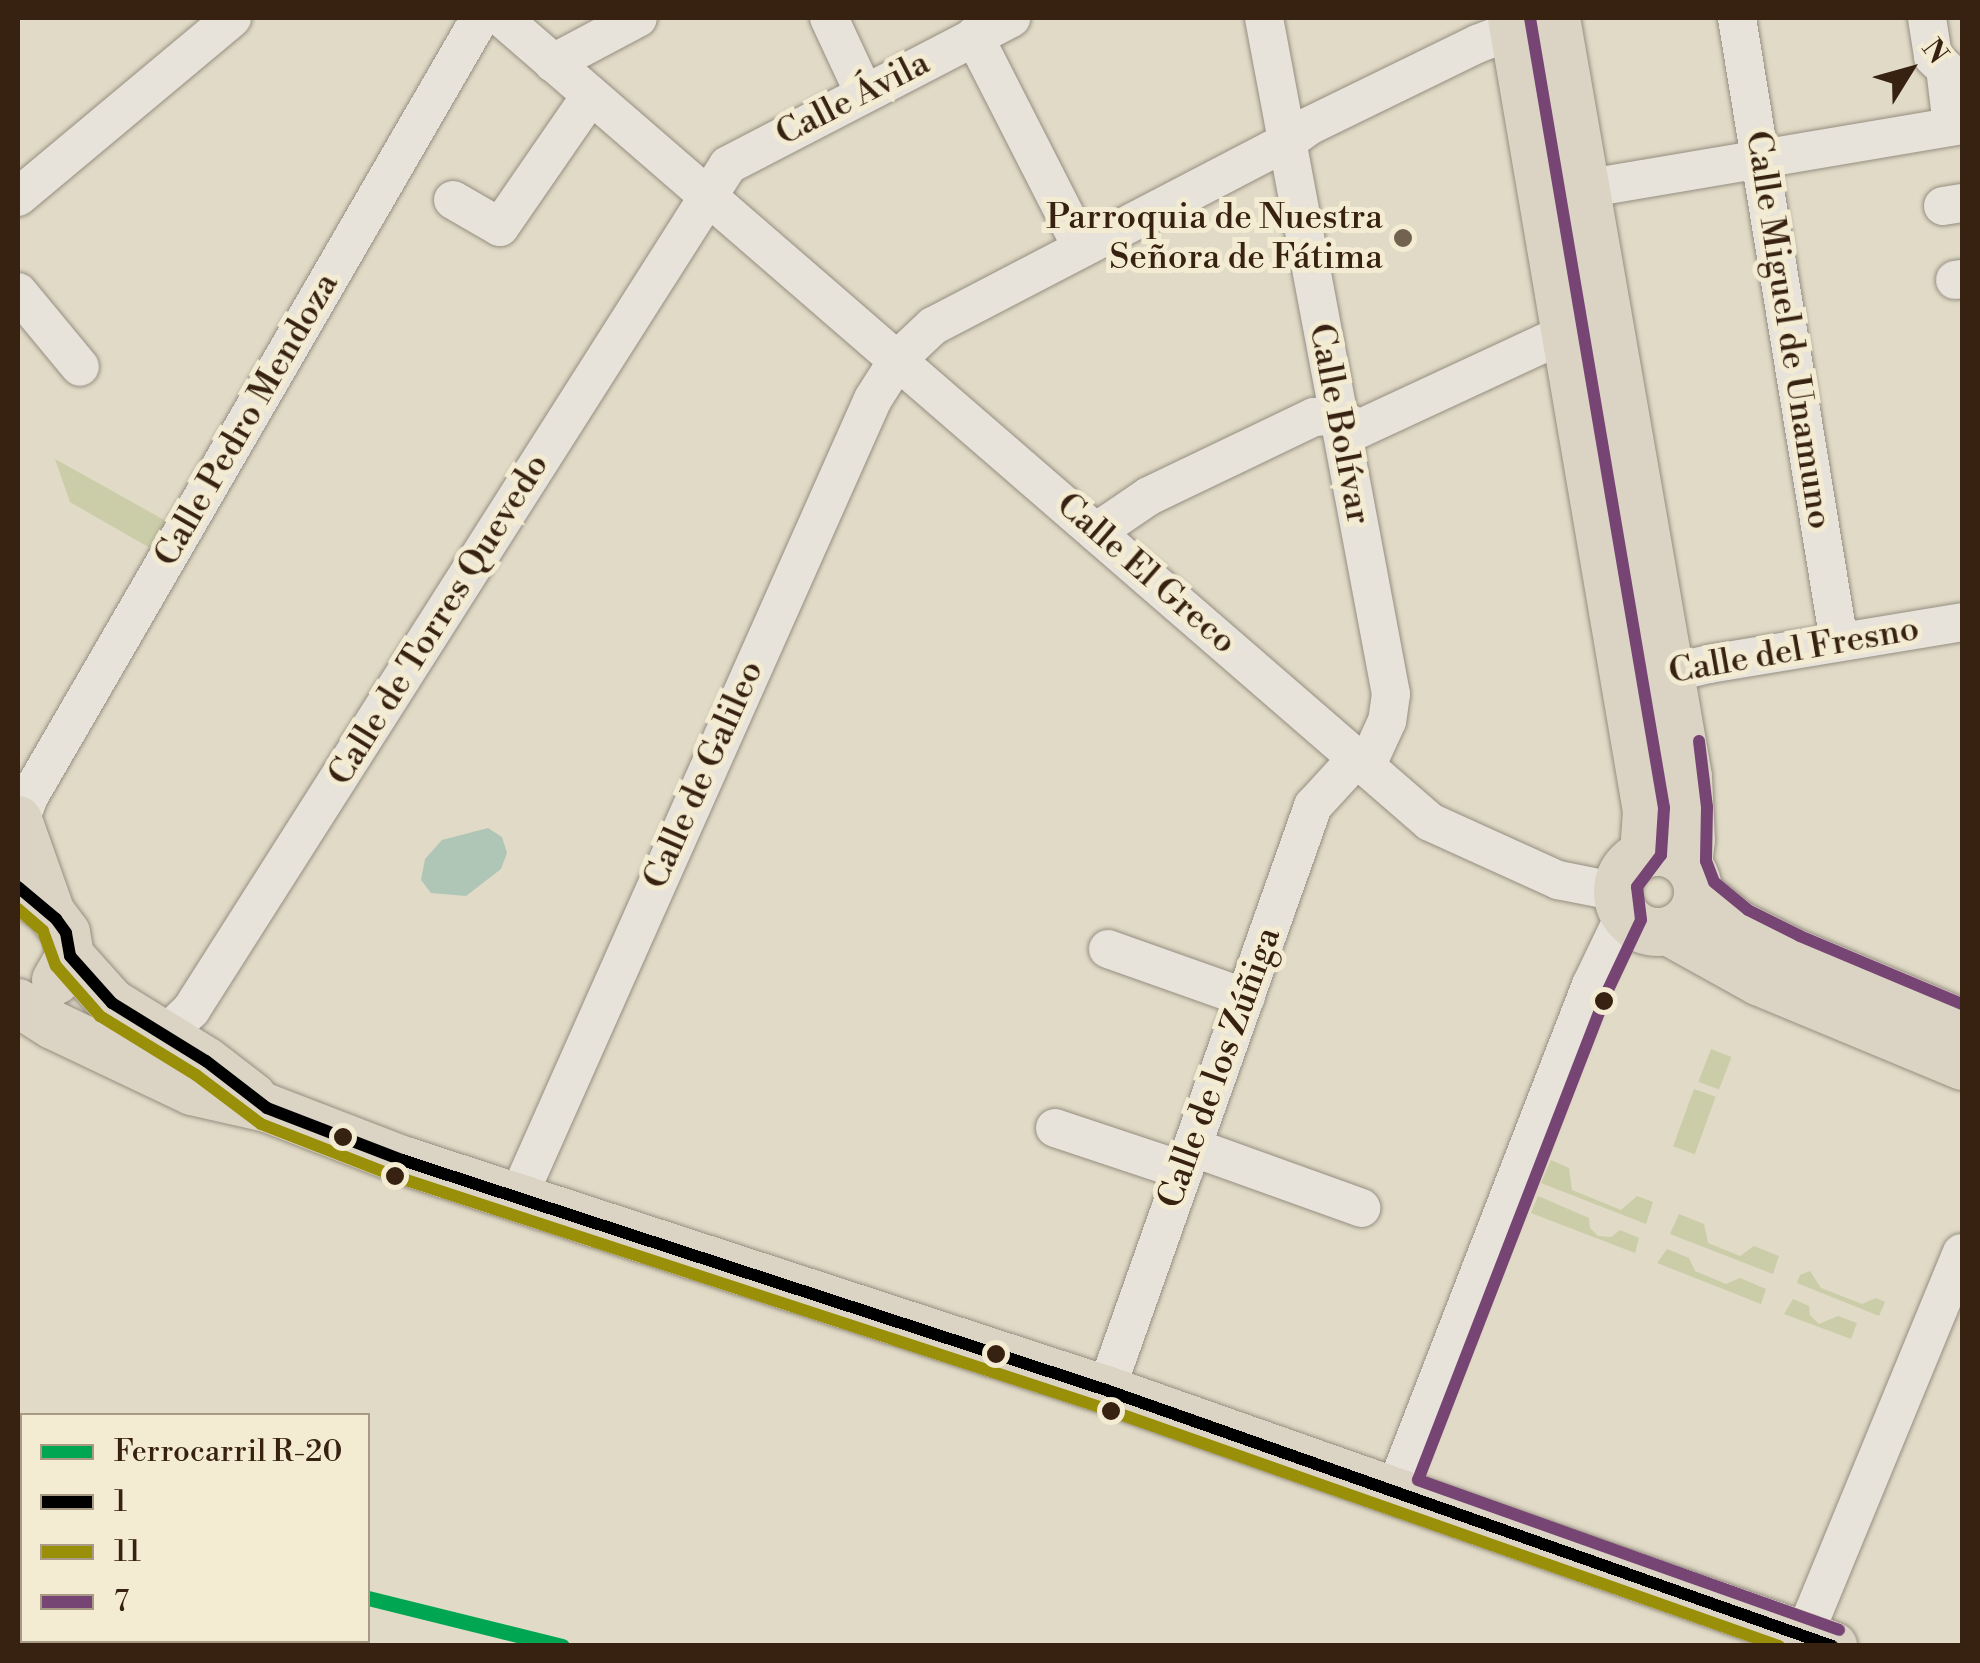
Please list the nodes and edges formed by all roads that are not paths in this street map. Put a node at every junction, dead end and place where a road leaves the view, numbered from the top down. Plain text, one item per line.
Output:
1 (232, 18) edge
2 (480, 18) edge
3 (502, 18) edge
4 (638, 18) edge
5 (829, 18) edge
6 (1011, 18) edge
7 (1264, 18) edge
8 (1737, 18) edge
9 (1927, 18) edge
10 (1528, 22) edge
11 (974, 36) junction
12 (554, 63) junction
13 (864, 93) junction
14 (590, 95) junction
15 (1958, 126) edge
16 (1287, 142) junction
17 (1760, 158) junction
18 (1565, 192) junction
19 (708, 196) junction
20 (18, 197) edge
21 (454, 200) dead end
22 (1082, 248) junction
23 (18, 292) edge
24 (1566, 333) junction
25 (900, 358) junction
26 (80, 367) dead end
27 (1336, 416) junction
28 (1096, 532) junction
29 (1962, 622) edge
30 (1838, 642) junction
31 (1648, 678) junction
32 (1361, 763) junction
33 (18, 822) edge
34 (1677, 870) junction
35 (34, 900) edge
36 (1637, 912) junction
37 (1108, 949) dead end
38 (70, 956) junction
39 (1246, 998) junction
40 (18, 999) edge
41 (1962, 1023) edge
42 (163, 1037) junction
43 (1962, 1066) edge
44 (267, 1108) junction
45 (1055, 1128) dead end
46 (1188, 1159) junction
47 (518, 1197) junction
48 (1361, 1208) dead end
49 (1962, 1253) edge
50 (1106, 1390) junction
51 (1395, 1490) junction
52 (1819, 1639) edge

1 - 20 street
2 - 33 street, Calle Pedro Mendoza
3 - 12 street, Calle El Greco
4 - 12 street
5 - 13 street
6 - 11 street, Calle Ávila
7 - 16 street, Calle Bolívar
8 - 17 street, Calle Miguel de Unamuno
9 - 15 street
10 - 16 street, Calle de Galileo
10 - 18 main road
11 - 13 street, Calle Ávila
11 - 22 street
12 - 14 street, Calle El Greco
13 - 19 street, Calle Ávila
14 - 19 street, Calle El Greco
14 - 21 street
15 - 17 street
16 - 22 street, Calle de Galileo
16 - 27 street, Calle Bolívar
17 - 18 street
17 - 30 street, Calle Miguel de Unamuno
18 - 24 main road
18 - 31 main road
19 - 25 street, Calle El Greco
19 - 42 street, Calle de Torres Quevedo
22 - 25 street, Calle de Galileo
23 - 26 street
24 - 27 street
24 - 31 main road
25 - 28 street, Calle El Greco
25 - 47 street, Calle de Galileo
27 - 28 street
27 - 32 street, Calle Bolívar
28 - 32 street, Calle El Greco
29 - 30 street, Calle del Fresno
30 - 31 street, Calle del Fresno
31 - 34 main road
32 - 36 street, Calle El Greco
32 - 39 street, Calle de los Zúñiga
33 - 35 main road
34 - 36 main road
34 - 36 main road
34 - 41 main road
35 - 38 main road
36 - 43 main road, Calle El Greco
36 - 51 street
37 - 39 street
38 - 40 main road
38 - 42 main road
39 - 46 street, Calle de los Zúñiga
40 - 44 main road
42 - 44 main road
44 - 47 main road
45 - 46 street
46 - 48 street
46 - 50 street, Calle de los Zúñiga
47 - 50 main road
49 - 52 street
50 - 51 main road
51 - 52 main road

